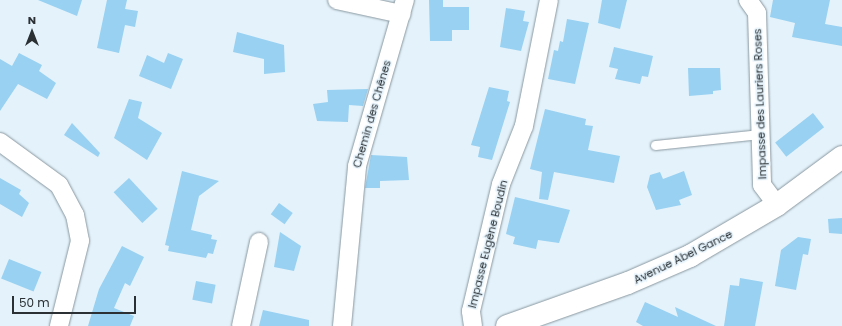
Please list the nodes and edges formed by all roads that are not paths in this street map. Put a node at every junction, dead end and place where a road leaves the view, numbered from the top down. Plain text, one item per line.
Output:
1 (337, 0) edge
2 (549, 0) edge
3 (748, 0) edge
4 (403, 7) edge
5 (760, 134) junction
6 (0, 142) edge
7 (655, 145) dead end
8 (842, 157) edge
9 (777, 205) junction
10 (259, 242) dead end
11 (58, 326) edge
12 (242, 326) edge
13 (342, 326) edge
14 (472, 326) edge
15 (507, 326) edge

1 - 4 street
2 - 14 street, Impasse Eugène Boudin
3 - 5 street, Impasse des Lauriers Roses
4 - 13 street, Chemin des Chênes
5 - 7 lane
5 - 9 street, Impasse des Lauriers Roses
6 - 11 street
8 - 9 main road, Avenue Abel Gance
9 - 15 main road, Avenue Abel Gance
10 - 12 street

